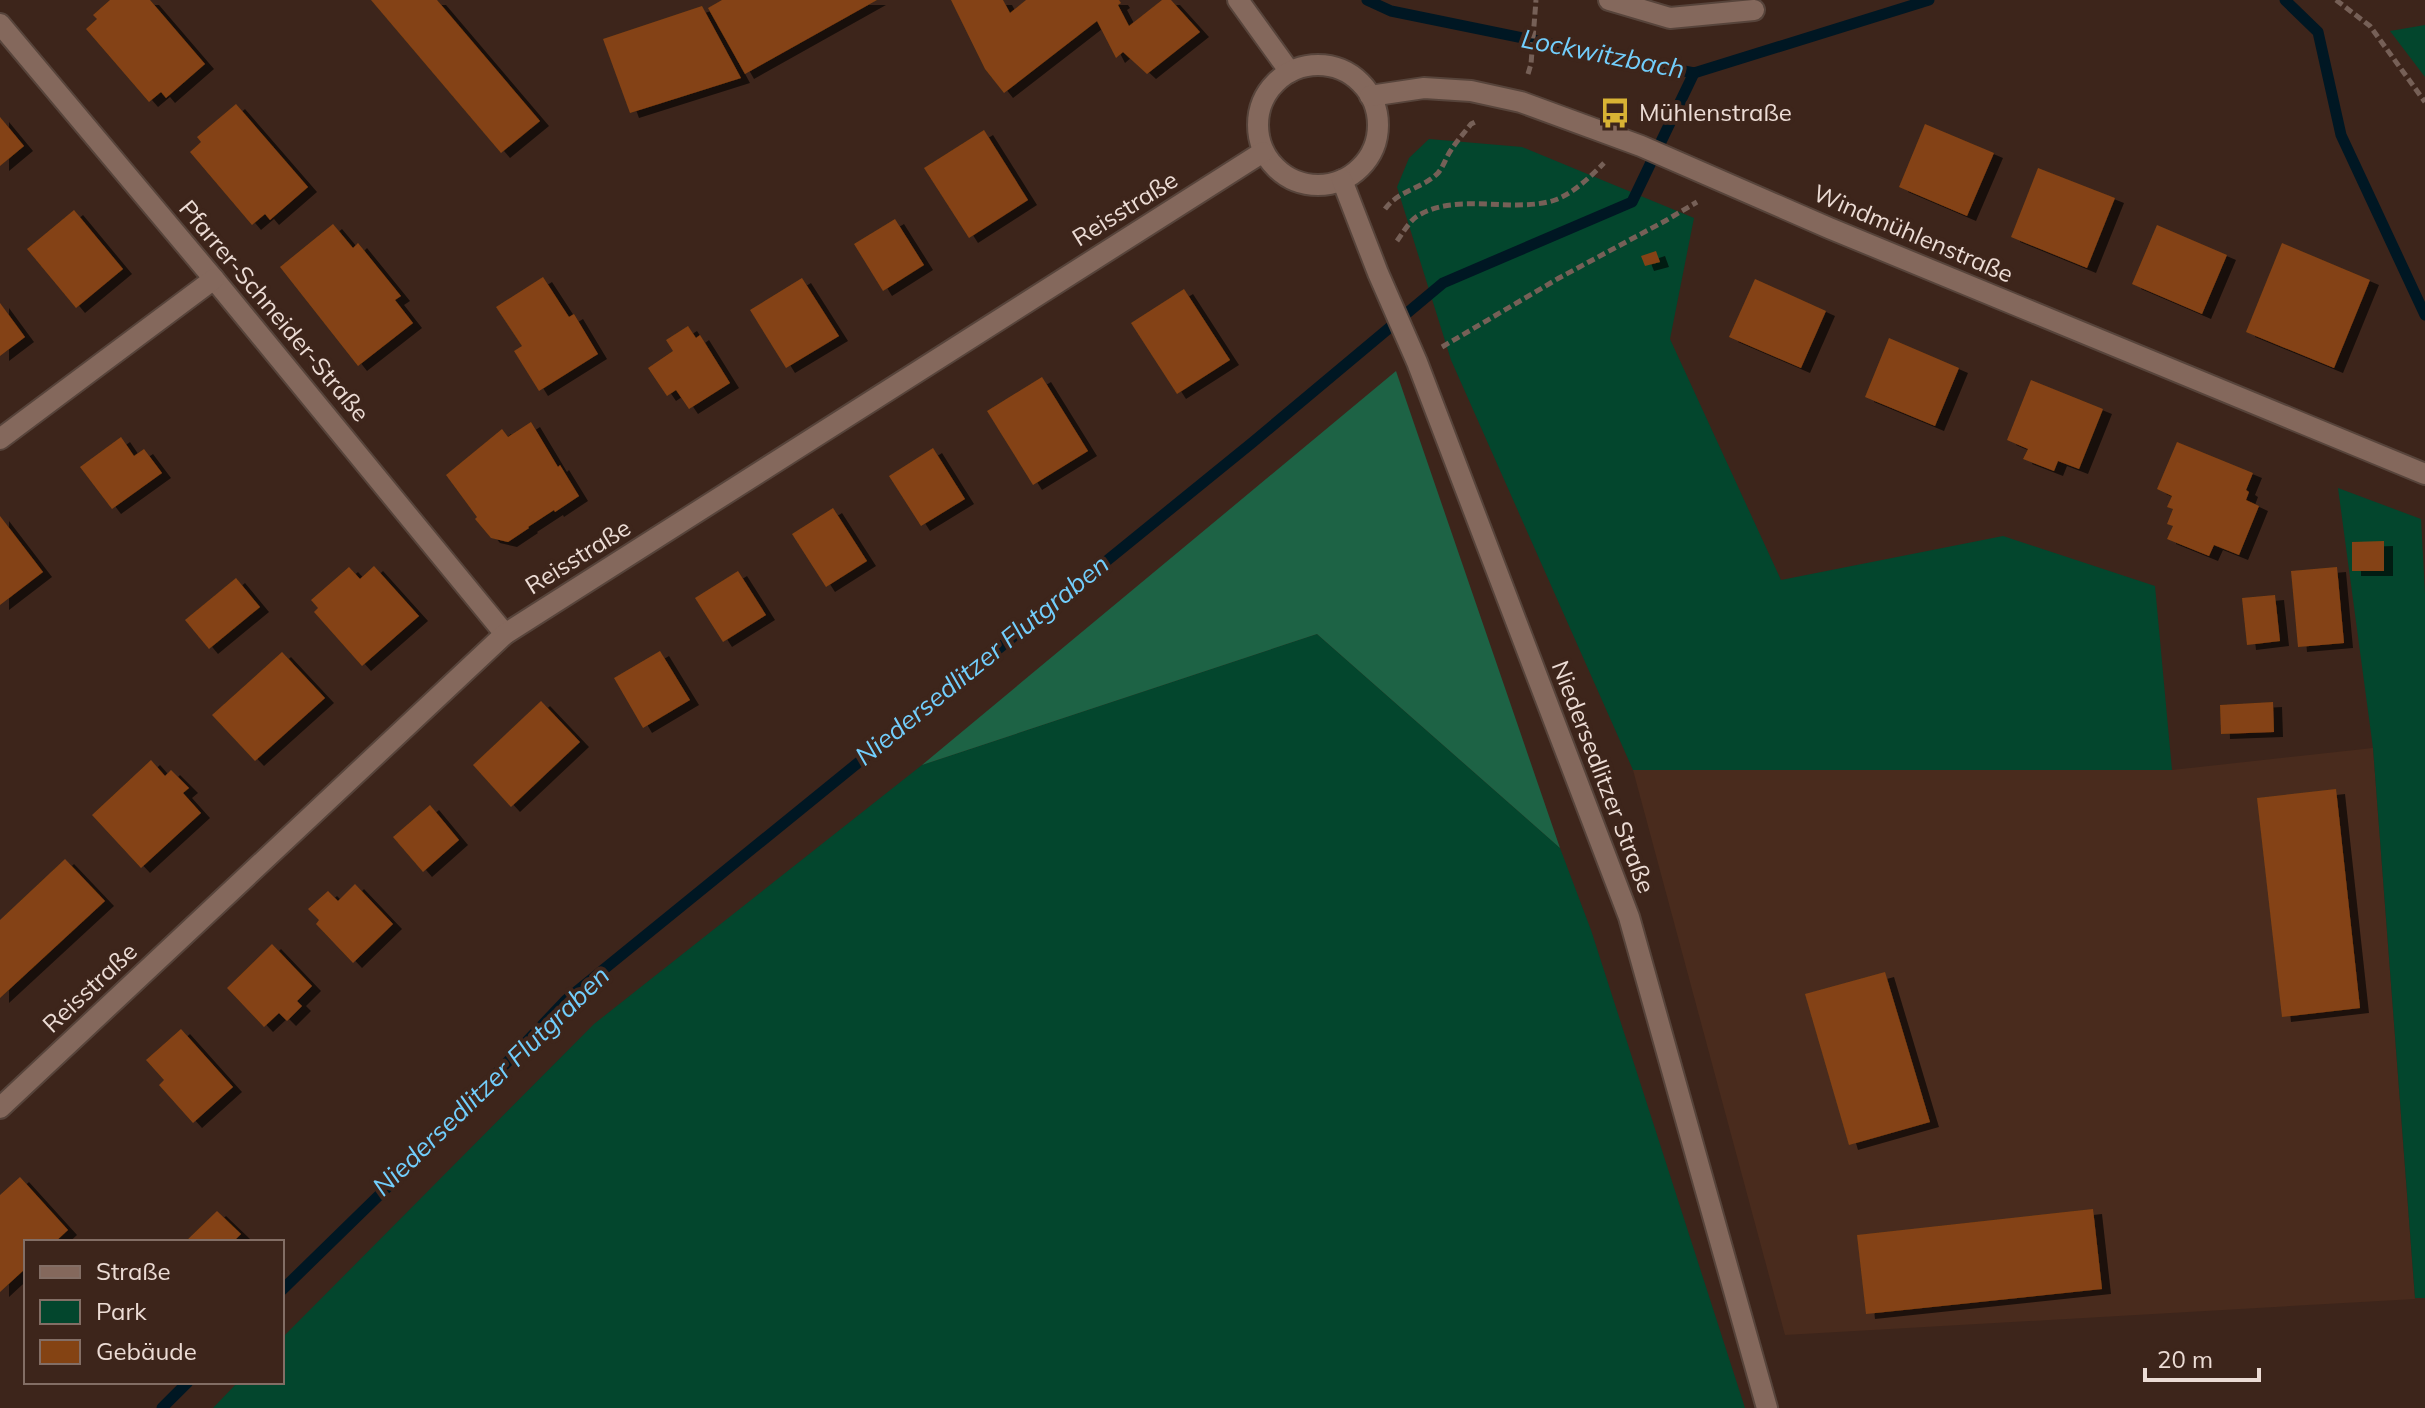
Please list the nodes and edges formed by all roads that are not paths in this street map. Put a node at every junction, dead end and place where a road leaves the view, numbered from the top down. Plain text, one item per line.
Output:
1 (1238, 0) edge
2 (1609, 0) edge
3 (1754, 10) dead end
4 (0, 24) edge
5 (1290, 72) junction
6 (1370, 96) junction
7 (1263, 152) junction
8 (1342, 180) junction
9 (214, 279) junction
10 (0, 439) edge
11 (2425, 474) edge
12 (505, 634) junction
13 (0, 1108) edge
14 (1767, 1408) edge

1 - 5 street
2 - 3 street
4 - 9 street, Pfarrer-Schneider-Straße
5 - 6 street
5 - 7 street
6 - 8 street
6 - 11 street, Windmühlenstraße
7 - 8 street
7 - 12 street, Reisstraße
8 - 14 street, Niedersedlitzer Straße
9 - 10 street
9 - 12 street, Pfarrer-Schneider-Straße
12 - 13 street, Reisstraße

